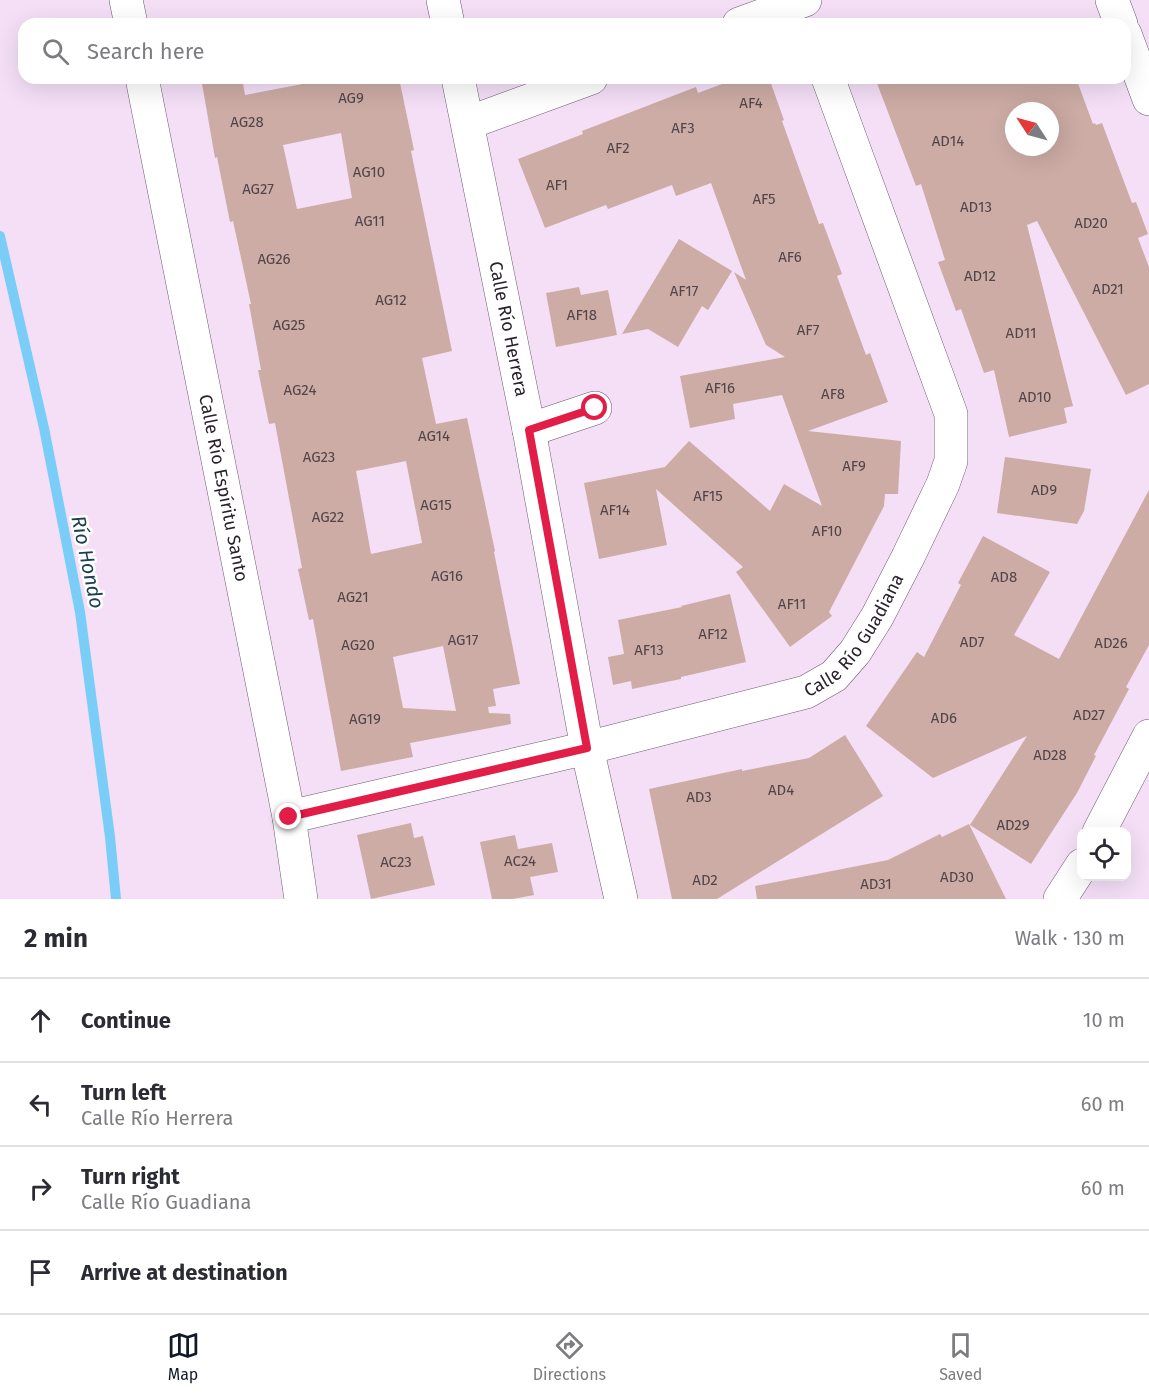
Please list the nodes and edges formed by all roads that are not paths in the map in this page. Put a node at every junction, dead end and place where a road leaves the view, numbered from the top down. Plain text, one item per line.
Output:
1 (126, 0) edge
2 (443, 0) edge
3 (1112, 0) edge
4 (804, 9) edge
5 (130, 18) edge
6 (447, 18) edge
7 (765, 18) edge
8 (1119, 18) edge
9 (1131, 50) edge
10 (143, 84) edge
11 (459, 84) edge
12 (575, 84) edge
13 (830, 84) edge
14 (1149, 99) edge
15 (468, 123) junction
16 (595, 408) dead end
17 (529, 430) junction
18 (1149, 736) edge
19 (587, 748) junction
20 (289, 817) junction
21 (1101, 827) edge
22 (1077, 873) edge
23 (301, 899) edge
24 (621, 899) edge
25 (1060, 899) edge

1 - 5 street
2 - 6 street
3 - 8 street
4 - 7 street
9 - 14 street
10 - 20 street, Calle Río Espíritu Santo
11 - 15 street, Calle Río Herrera
12 - 15 street
13 - 19 street, Calle Río Guadiana
15 - 17 street, Calle Río Herrera
16 - 17 street
17 - 19 street, Calle Río Herrera
18 - 21 street
19 - 20 street, Calle Río Guadiana
19 - 24 street, Calle Río Herrera
20 - 23 street, Calle Río Espíritu Santo
22 - 25 street

